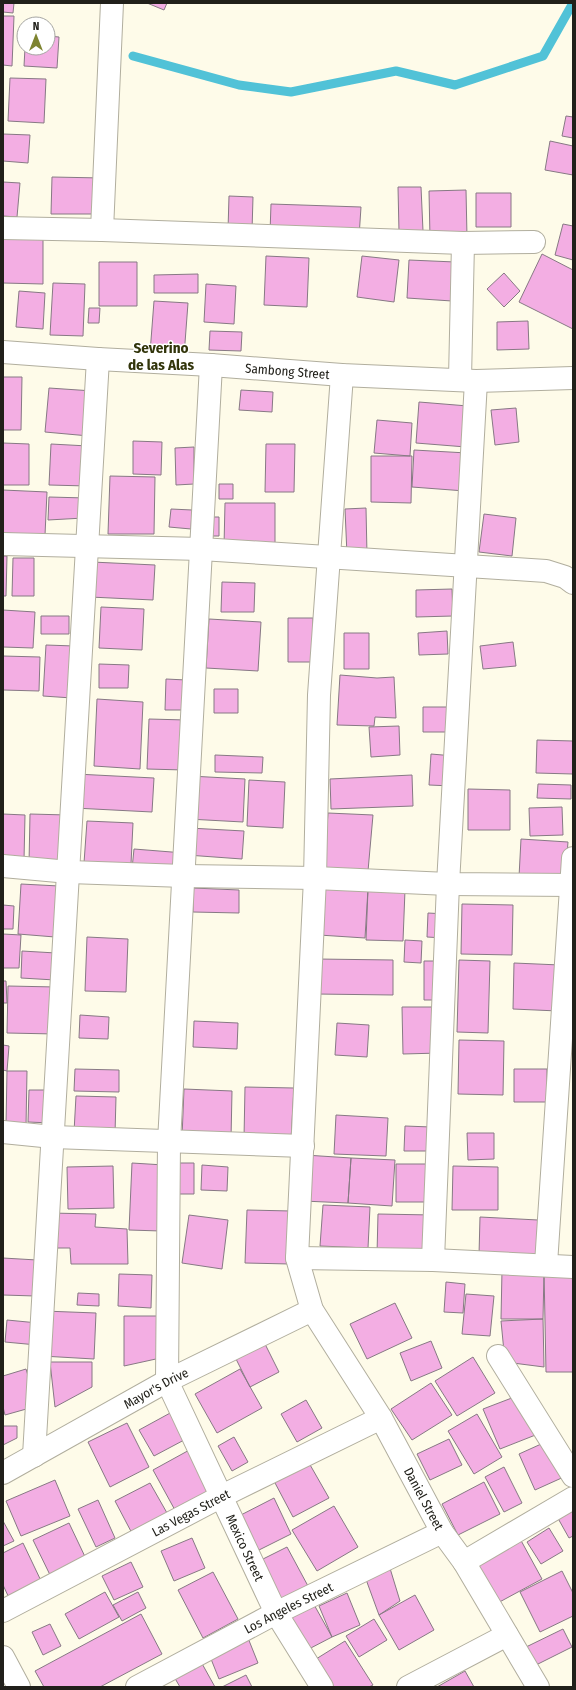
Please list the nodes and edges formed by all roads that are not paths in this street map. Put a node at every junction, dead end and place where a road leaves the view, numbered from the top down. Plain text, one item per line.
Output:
1 (112, 3) edge
2 (3, 228) edge
3 (102, 230) junction
4 (534, 242) dead end
5 (462, 243) junction
6 (3, 352) edge
7 (98, 359) junction
8 (211, 365) junction
9 (342, 375) junction
10 (573, 378) edge
11 (468, 380) junction
12 (3, 544) edge
13 (88, 547) junction
14 (201, 549) junction
15 (329, 556) junction
16 (466, 566) junction
17 (573, 583) edge
18 (573, 858) edge
19 (3, 866) edge
20 (69, 872) junction
21 (184, 876) junction
22 (315, 878) junction
23 (448, 884) junction
24 (572, 885) edge
25 (3, 1132) edge
26 (53, 1137) junction
27 (169, 1142) junction
28 (303, 1146) junction
29 (297, 1258) junction
30 (433, 1260) junction
31 (546, 1264) junction
32 (573, 1267) edge
33 (312, 1310) junction
34 (498, 1356) dead end
35 (167, 1381) junction
36 (381, 1418) junction
37 (34, 1456) junction
38 (3, 1473) edge
39 (573, 1476) edge
40 (222, 1496) junction
41 (573, 1498) edge
42 (442, 1532) junction
43 (464, 1562) junction
44 (3, 1611) edge
45 (276, 1613) junction
46 (508, 1635) junction
47 (3, 1657) edge
48 (19, 1687) edge
49 (138, 1687) edge
50 (322, 1687) edge
51 (408, 1687) edge
52 (538, 1687) edge

1 - 3 street
2 - 3 street
3 - 5 street
4 - 5 street
5 - 11 street
6 - 7 street, Sambong Street
7 - 8 street, Sambong Street
7 - 13 street
8 - 9 street, Sambong Street
8 - 14 street
9 - 11 street, Sambong Street
9 - 15 street, Daniel Street
10 - 11 street, Sambong Street
11 - 16 street
12 - 13 street
13 - 14 street
13 - 20 street
14 - 15 street
14 - 21 street
15 - 16 street
15 - 22 street, Daniel Street
16 - 17 street
16 - 23 street
18 - 24 street
19 - 20 street
20 - 21 street
20 - 26 street
21 - 22 street
21 - 27 street
22 - 23 street
22 - 28 street, Daniel Street
23 - 24 street
23 - 30 street
24 - 31 street
25 - 26 street
26 - 27 street
26 - 37 street
27 - 28 street
27 - 35 street
28 - 29 street, Daniel Street
29 - 30 street
29 - 33 street, Daniel Street
30 - 31 street
31 - 32 street
33 - 35 street, Mayor's Drive
33 - 36 street, Daniel Street
34 - 39 street
35 - 37 street, Mayor's Drive
35 - 40 street, Mexico Street
36 - 40 street, Las Vegas Street
36 - 42 street, Daniel Street
37 - 38 street, Mayor's Drive
40 - 44 street, Las Vegas Street
40 - 45 street, Mexico Street
41 - 43 street
42 - 43 street, Daniel Street
42 - 45 street, Los Angeles Street
43 - 46 street, Daniel Street
45 - 49 street, Los Angeles Street
45 - 50 street, Mexico Street
46 - 51 street
46 - 52 street, Daniel Street
47 - 48 street

